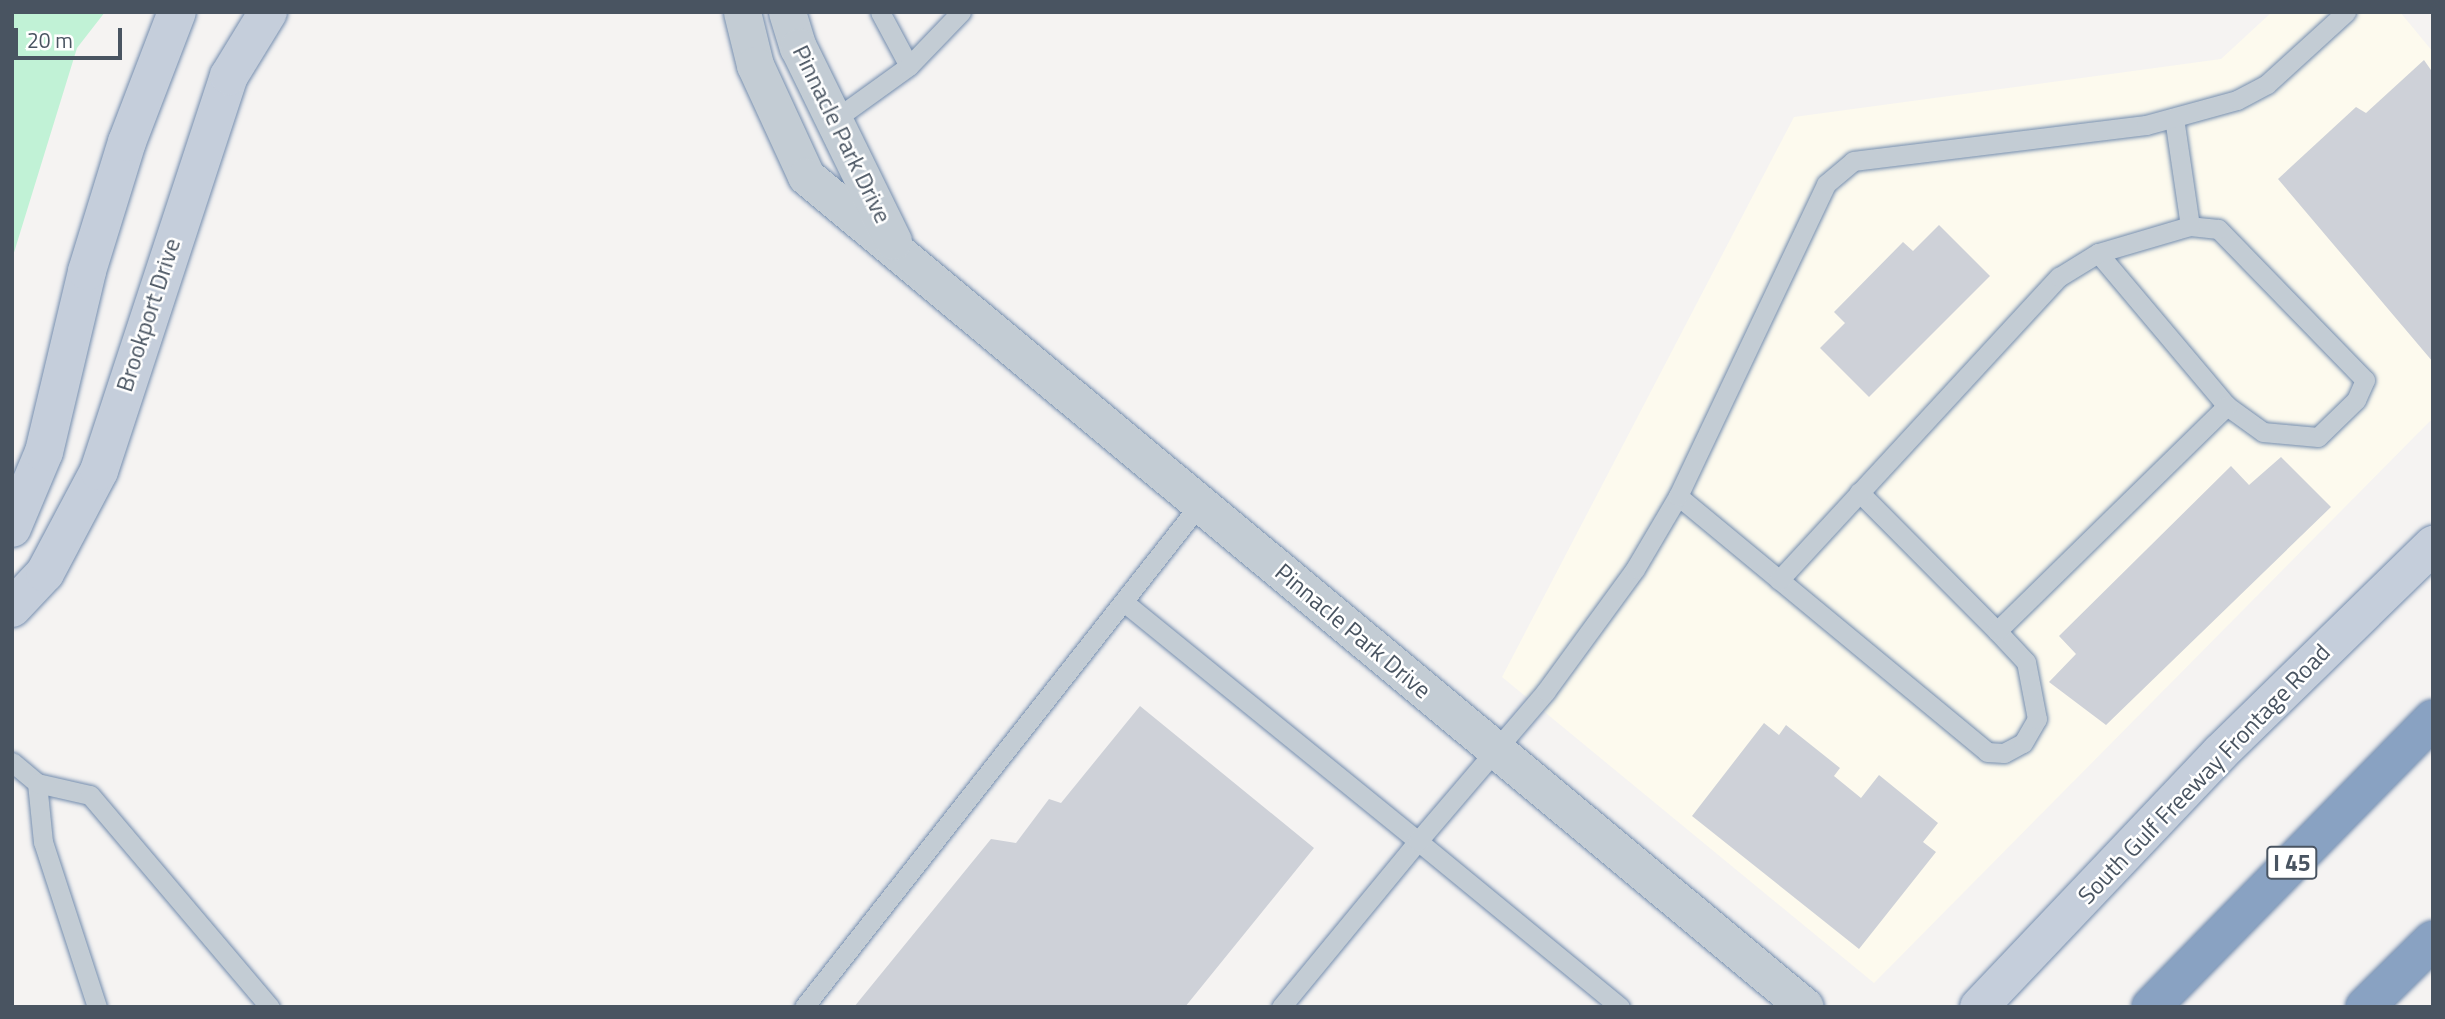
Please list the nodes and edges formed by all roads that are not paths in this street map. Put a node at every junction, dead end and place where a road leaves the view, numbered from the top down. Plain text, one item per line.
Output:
1 (177, 12) edge
2 (268, 12) edge
3 (742, 12) edge
4 (787, 12) edge
5 (880, 12) edge
6 (961, 12) edge
7 (2346, 12) edge
8 (909, 66) junction
9 (2174, 118) junction
10 (834, 120) junction
11 (2190, 226) junction
12 (2098, 253) junction
13 (900, 255) junction
14 (2227, 406) junction
15 (1859, 492) junction
16 (1678, 496) junction
17 (1200, 504) junction
18 (12, 528) edge
19 (2433, 545) edge
20 (1779, 580) junction
21 (1124, 601) junction
22 (12, 608) edge
23 (1997, 631) junction
24 (2433, 719) edge
25 (1495, 749) junction
26 (12, 762) edge
27 (37, 783) junction
28 (1418, 841) junction
29 (2433, 940) edge
30 (266, 1005) edge
31 (97, 1007) edge
32 (804, 1007) edge
33 (1282, 1007) edge
34 (1620, 1007) edge
35 (1805, 1007) edge
36 (1979, 1007) edge
37 (2151, 1007) edge
38 (2365, 1007) edge

1 - 18 street
2 - 22 street, Brookport Drive
3 - 13 street, Pinnacle Park Drive
4 - 10 street, Pinnacle Park Drive
5 - 8 lane
6 - 8 lane
7 - 9 lane
8 - 10 lane
9 - 11 lane
9 - 16 lane
10 - 13 street, Pinnacle Park Drive
11 - 12 lane
11 - 14 lane
12 - 14 lane
12 - 15 lane
13 - 17 street, Pinnacle Park Drive
14 - 23 lane
15 - 20 lane
15 - 23 lane
16 - 20 lane
16 - 25 lane
17 - 21 lane
17 - 25 street, Pinnacle Park Drive
19 - 36 street, South Gulf Freeway Frontage Road
20 - 23 lane
21 - 28 lane
21 - 32 lane
24 - 37 highway, I 45
25 - 28 lane
25 - 35 street, Pinnacle Park Drive
26 - 27 lane
27 - 30 lane
27 - 31 lane
28 - 33 lane
28 - 34 lane
29 - 38 highway

